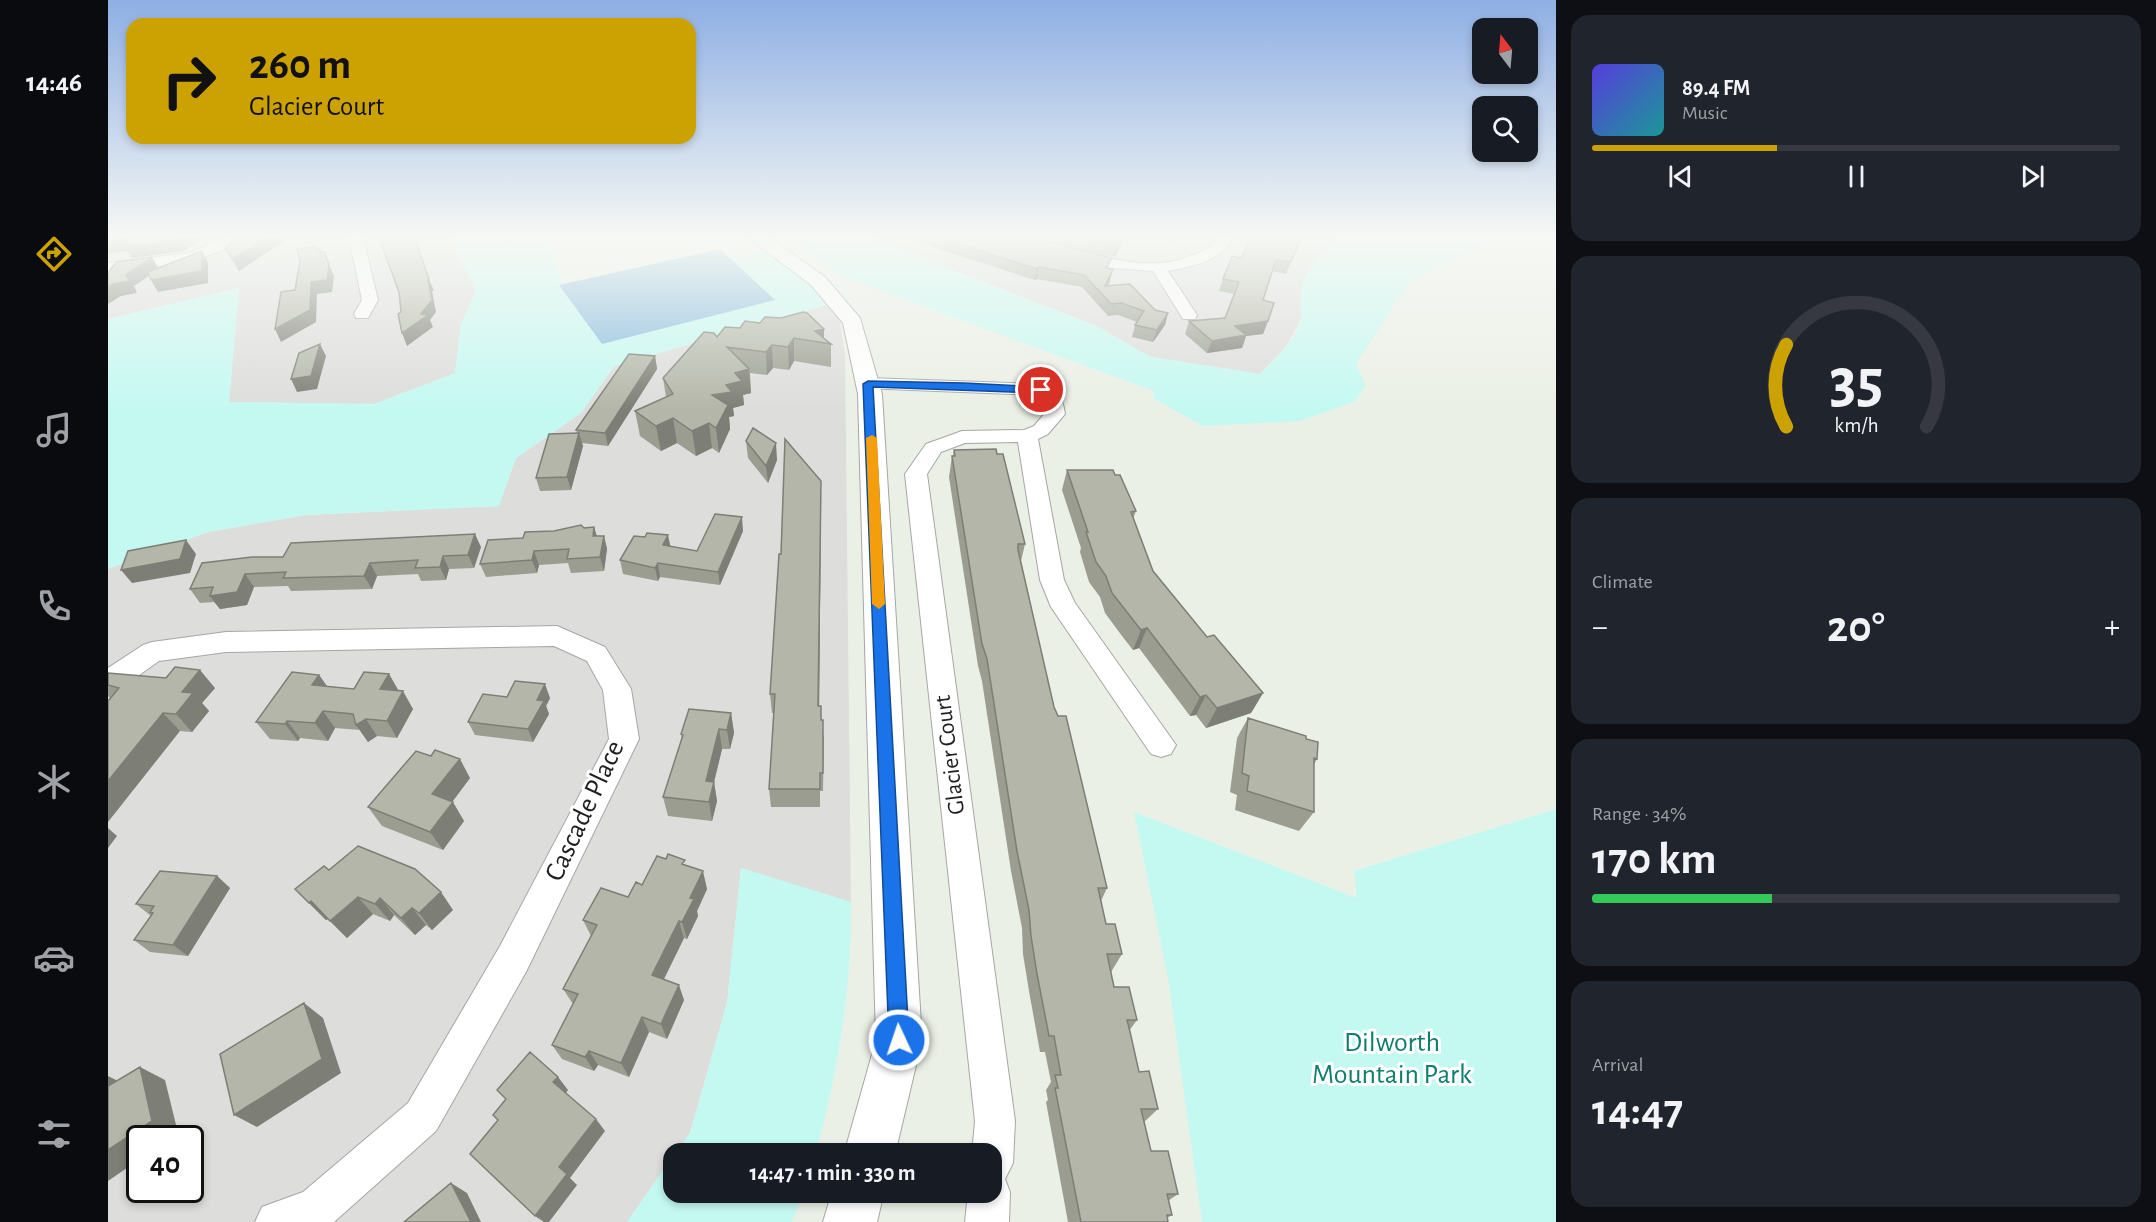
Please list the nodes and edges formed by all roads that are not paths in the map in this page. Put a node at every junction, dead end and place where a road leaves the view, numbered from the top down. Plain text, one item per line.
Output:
1 (369, 295) edge
2 (831, 295) edge
3 (1177, 295) edge
4 (362, 314) dead end
5 (1190, 315) dead end
6 (868, 384) junction
7 (1027, 436) junction
8 (108, 682) edge
9 (1161, 745) dead end
10 (872, 1143) edge
11 (993, 1143) edge
12 (855, 1203) edge
13 (988, 1203) edge
14 (277, 1222) edge
15 (850, 1222) edge
16 (987, 1222) edge

1 - 4 street
2 - 6 street
3 - 5 street
6 - 7 street
6 - 10 street
7 - 9 street
7 - 11 street, Glacier Court
8 - 14 street, Cascade Place
12 - 15 street
13 - 16 street

